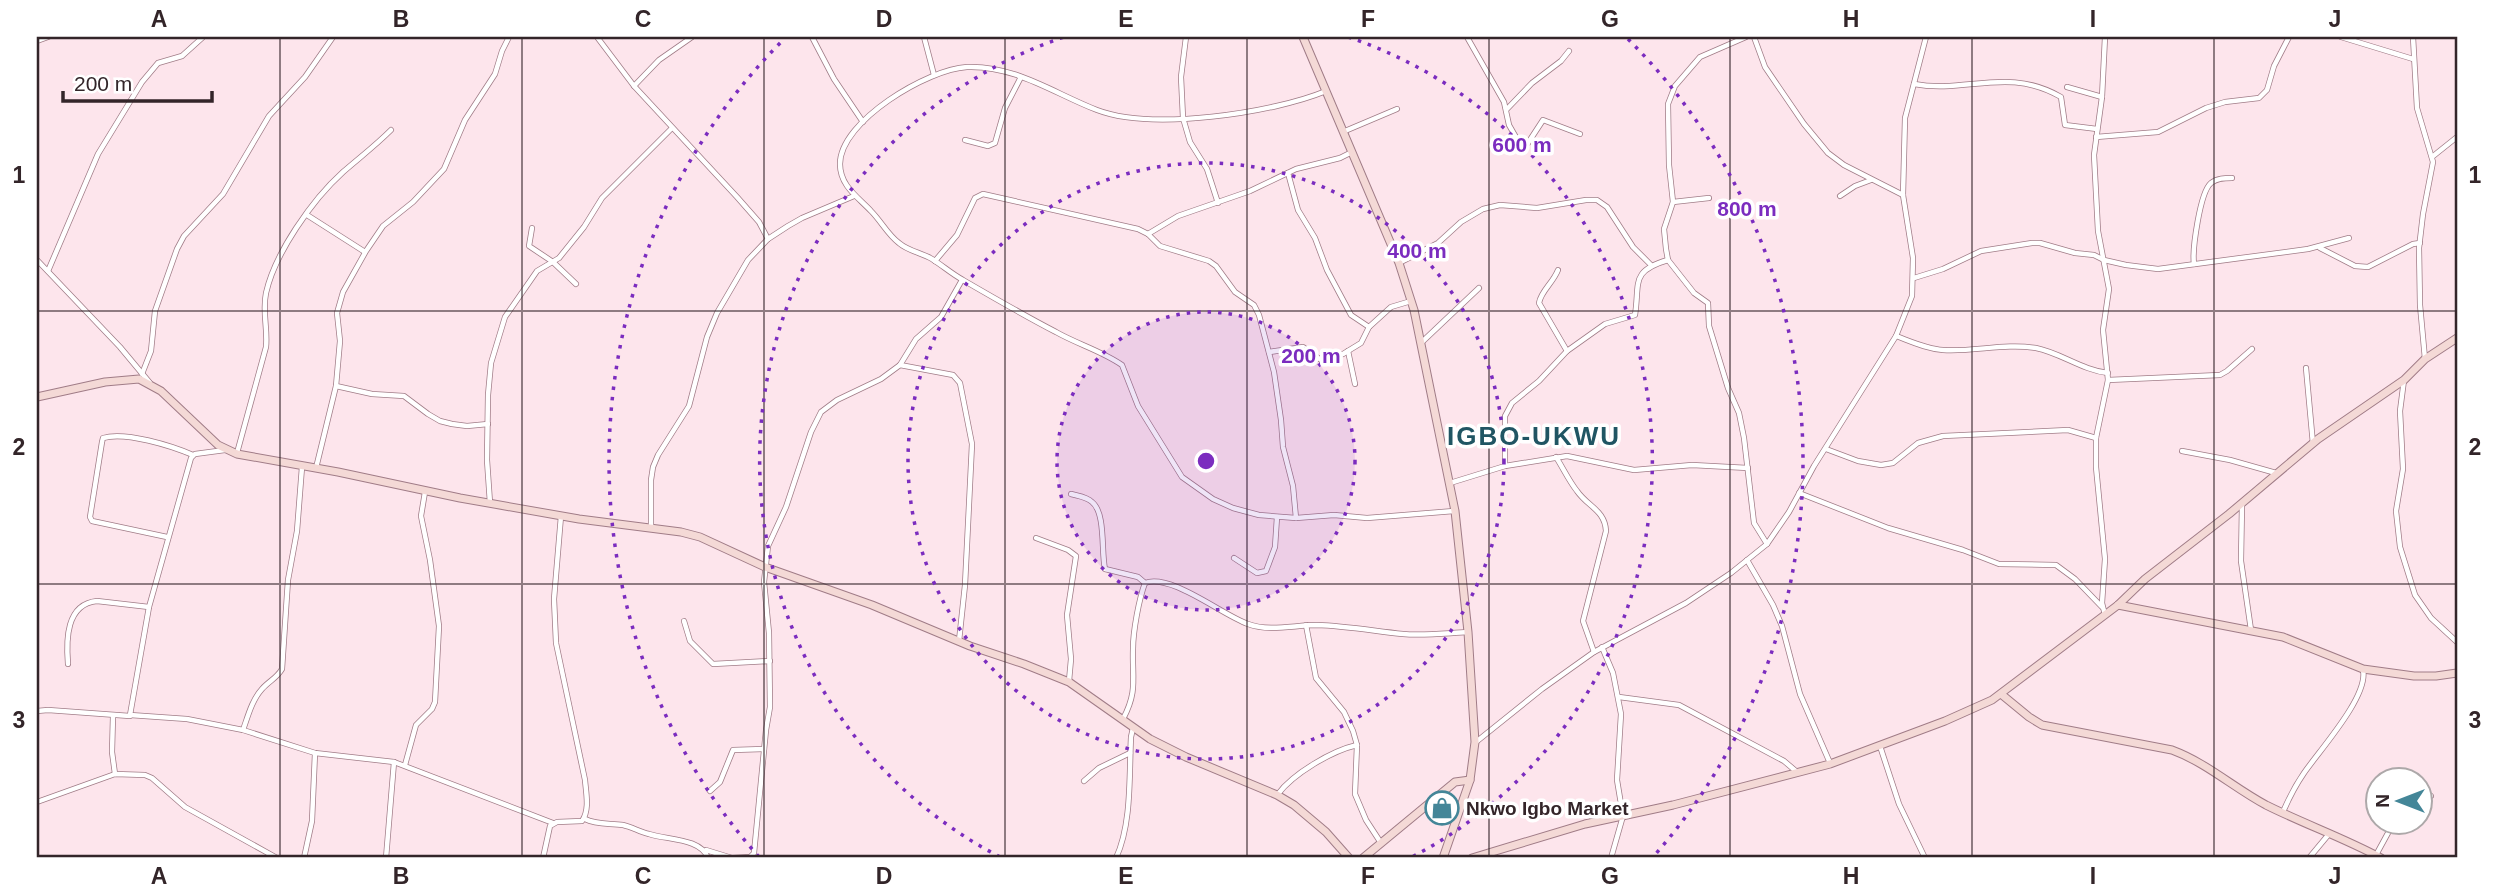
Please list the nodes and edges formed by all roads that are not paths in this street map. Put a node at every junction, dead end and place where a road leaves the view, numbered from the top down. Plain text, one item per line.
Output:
1 (48, 37) edge
2 (203, 37) edge
3 (334, 37) edge
4 (509, 37) edge
5 (597, 37) edge
6 (692, 37) edge
7 (813, 37) edge
8 (924, 37) edge
9 (1186, 37) edge
10 (1303, 37) edge
11 (1466, 37) edge
12 (1746, 37) edge
13 (1754, 37) edge
14 (1926, 37) edge
15 (2105, 37) edge
16 (2289, 37) edge
17 (2341, 37) edge
18 (2413, 37) edge
19 (37, 41) edge
20 (1569, 51) dead end
21 (2413, 59) junction
22 (934, 75) junction
23 (1021, 77) junction
24 (1914, 84) junction
25 (634, 86) junction
26 (2067, 87) dead end
27 (1326, 91) junction
28 (2102, 97) junction
29 (1397, 109) dead end
30 (1507, 109) junction
31 (1183, 118) junction
32 (863, 122) junction
33 (672, 128) junction
34 (2097, 129) junction
35 (391, 130) dead end
36 (1345, 131) junction
37 (1580, 134) dead end
38 (2096, 137) junction
39 (2457, 137) edge
40 (965, 140) dead end
41 (1352, 152) junction
42 (2432, 157) junction
43 (1288, 173) junction
44 (2232, 178) dead end
45 (1872, 180) junction
46 (1903, 195) junction
47 (854, 196) junction
48 (1840, 196) dead end
49 (1709, 198) dead end
50 (1673, 202) junction
51 (1218, 203) junction
52 (307, 215) junction
53 (532, 228) dead end
54 (1148, 234) junction
55 (2348, 238) dead end
56 (768, 239) junction
57 (2420, 243) junction
58 (2319, 247) junction
59 (365, 252) junction
60 (37, 260) edge
61 (1668, 260) junction
62 (2104, 260) junction
63 (935, 261) junction
64 (553, 262) junction
65 (1399, 263) junction
66 (2194, 264) junction
67 (1651, 265) junction
68 (1558, 270) dead end
69 (48, 271) junction
70 (1914, 278) junction
71 (962, 280) junction
72 (576, 284) dead end
73 (1479, 288) dead end
74 (1411, 301) junction
75 (1369, 327) junction
76 (1896, 336) junction
77 (2457, 338) edge
78 (1421, 343) junction
79 (2252, 349) dead end
80 (1348, 351) junction
81 (1567, 351) junction
82 (1269, 352) junction
83 (2426, 359) junction
84 (900, 365) junction
85 (137, 368) junction
86 (2306, 368) dead end
87 (142, 374) junction
88 (2108, 377) junction
89 (123, 380) junction
90 (2404, 380) junction
91 (150, 384) junction
92 (1355, 384) dead end
93 (336, 386) junction
94 (37, 397) edge
95 (488, 424) junction
96 (2096, 438) junction
97 (2313, 444) junction
98 (1826, 449) junction
99 (225, 450) junction
100 (2182, 451) dead end
101 (237, 454) junction
102 (193, 455) junction
103 (1556, 457) junction
104 (1505, 466) junction
105 (302, 467) junction
106 (1748, 468) junction
107 (316, 469) junction
108 (2277, 474) junction
109 (1450, 484) junction
110 (425, 492) junction
111 (1800, 493) junction
112 (1071, 494) dead end
113 (490, 503) junction
114 (2242, 504) junction
115 (1455, 510) junction
116 (561, 516) junction
117 (1277, 517) junction
118 (1296, 518) junction
119 (651, 528) junction
120 (167, 537) junction
121 (1036, 538) dead end
122 (1767, 544) junction
123 (1234, 558) dead end
124 (1747, 560) junction
125 (765, 567) junction
126 (1145, 583) junction
127 (2118, 605) junction
128 (149, 607) junction
129 (2104, 611) junction
130 (684, 621) dead end
131 (1306, 625) junction
132 (2251, 630) junction
133 (1468, 632) junction
134 (959, 641) junction
135 (2457, 642) edge
136 (1602, 647) junction
137 (1594, 652) junction
138 (770, 661) junction
139 (68, 664) dead end
140 (2363, 669) junction
141 (2457, 673) edge
142 (1069, 682) junction
143 (2001, 694) junction
144 (1619, 698) junction
145 (37, 712) edge
146 (113, 716) junction
147 (131, 716) junction
148 (1123, 719) junction
149 (1133, 727) junction
150 (243, 730) junction
151 (1475, 742) junction
152 (1357, 745) junction
153 (1881, 746) junction
154 (764, 749) junction
155 (314, 753) junction
156 (1130, 753) junction
157 (394, 762) junction
158 (1830, 764) junction
159 (405, 765) junction
160 (1798, 773) junction
161 (116, 774) junction
162 (1471, 780) junction
163 (1084, 781) dead end
164 (1451, 786) junction
165 (1467, 790) junction
166 (710, 791) dead end
167 (1277, 795) junction
168 (37, 802) edge
169 (2282, 813) junction
170 (1623, 816) junction
171 (585, 819) junction
172 (553, 824) junction
173 (2329, 834) junction
174 (2387, 836) edge
175 (1382, 844) junction
176 (712, 857) edge
177 (2378, 857) edge
178 (277, 858) edge
179 (304, 858) edge
180 (386, 858) edge
181 (543, 858) edge
182 (733, 858) edge
183 (751, 858) edge
184 (1116, 858) edge
185 (1349, 858) edge
186 (1363, 858) edge
187 (1443, 858) edge
188 (1472, 858) edge
189 (1612, 858) edge
190 (1925, 858) edge
191 (2309, 858) edge

1 - 19 street
2 - 69 street
3 - 87 street
4 - 59 street
5 - 25 street
6 - 25 street
7 - 32 street
8 - 22 street
9 - 31 street
10 - 27 main road
11 - 30 street
12 - 50 street
13 - 45 street
14 - 24 street
15 - 28 street
16 - 38 street
17 - 21 street
18 - 21 street
20 - 30 street
21 - 42 street
22 - 23 street
22 - 32 street
23 - 31 street
23 - 40 street
24 - 34 street
24 - 46 street
25 - 33 street
26 - 28 street
27 - 31 street
27 - 36 main road
28 - 34 street
29 - 36 street
30 - 37 street
31 - 51 street
32 - 47 street
33 - 56 street
33 - 64 street
34 - 38 street
35 - 52 street
36 - 41 main road
38 - 62 street
39 - 42 street
41 - 43 street
41 - 65 main road
42 - 57 street
43 - 51 street
43 - 75 street
44 - 66 street
45 - 46 street
45 - 48 street
46 - 70 street
47 - 56 street
47 - 63 street
49 - 50 street
50 - 61 street
51 - 54 street
52 - 59 street
52 - 101 street
53 - 64 street
54 - 63 street
54 - 82 street
55 - 58 street
56 - 119 street
57 - 58 street
57 - 83 street
58 - 66 street
59 - 93 street
60 - 69 street
61 - 67 street
61 - 106 street
62 - 66 street
62 - 70 street
62 - 88 street
63 - 71 street
64 - 72 street
64 - 95 street
65 - 67 street
65 - 74 main road
67 - 81 street
68 - 81 street
69 - 85 street
70 - 76 street
71 - 84 street
71 - 117 street
73 - 78 street
74 - 75 street
74 - 78 main road
75 - 80 street
76 - 88 street
76 - 98 street
77 - 83 main road
78 - 109 main road
79 - 88 street
80 - 82 street
80 - 92 street
81 - 104 street
82 - 118 street
83 - 90 main road
84 - 125 street
84 - 134 street
85 - 87 street
85 - 89 street
86 - 97 street
87 - 91 street
88 - 96 street
89 - 91 main road
89 - 94 main road
90 - 97 main road
90 - 135 street
91 - 99 main road
93 - 95 street
93 - 107 street
95 - 113 street
96 - 98 street
96 - 129 street
97 - 108 main road
98 - 111 street
99 - 101 main road
99 - 102 street
100 - 108 street
101 - 105 main road
102 - 120 street
102 - 120 street
103 - 104 street
103 - 106 street
103 - 137 street
104 - 109 street
105 - 107 main road
105 - 150 street
106 - 122 street
107 - 110 main road
108 - 114 main road
109 - 115 main road
110 - 113 main road
110 - 159 street
111 - 122 street
111 - 129 street
112 - 126 street
113 - 116 main road
114 - 127 main road
114 - 132 street
115 - 118 street
115 - 133 main road
116 - 119 main road
116 - 171 street
117 - 118 street
117 - 123 street
119 - 125 main road
120 - 128 street
121 - 142 street
122 - 124 street
124 - 136 street
124 - 158 street
125 - 134 main road
125 - 138 street
126 - 131 street
126 - 148 street
127 - 129 main road
127 - 132 main road
128 - 139 street
128 - 147 street
129 - 143 main road
130 - 138 street
131 - 133 street
131 - 152 street
132 - 140 main road
133 - 151 main road
134 - 142 main road
136 - 137 street
136 - 144 street
137 - 151 street
138 - 154 street
140 - 141 main road
140 - 169 street
142 - 148 main road
143 - 153 main road
143 - 169 main road
144 - 160 street
144 - 170 street
145 - 146 street
146 - 147 street
146 - 161 street
147 - 150 street
148 - 149 main road
149 - 156 street
149 - 167 main road
150 - 155 street
151 - 162 main road
152 - 167 street
152 - 175 street
153 - 158 main road
153 - 190 street
154 - 166 street
154 - 183 street
155 - 157 street
155 - 179 street
156 - 163 street
156 - 184 street
157 - 159 street
157 - 180 street
158 - 160 main road
159 - 172 street
160 - 170 main road
161 - 168 street
161 - 178 street
162 - 164 main road
162 - 165 main road
164 - 165 main road
164 - 175 main road
165 - 187 main road
167 - 185 main road
169 - 173 main road
170 - 188 main road
170 - 189 street
171 - 172 street
171 - 176 street
172 - 181 street
173 - 177 main road
173 - 191 street
174 - 177 street
175 - 186 main road
176 - 182 street
182 - 183 street

